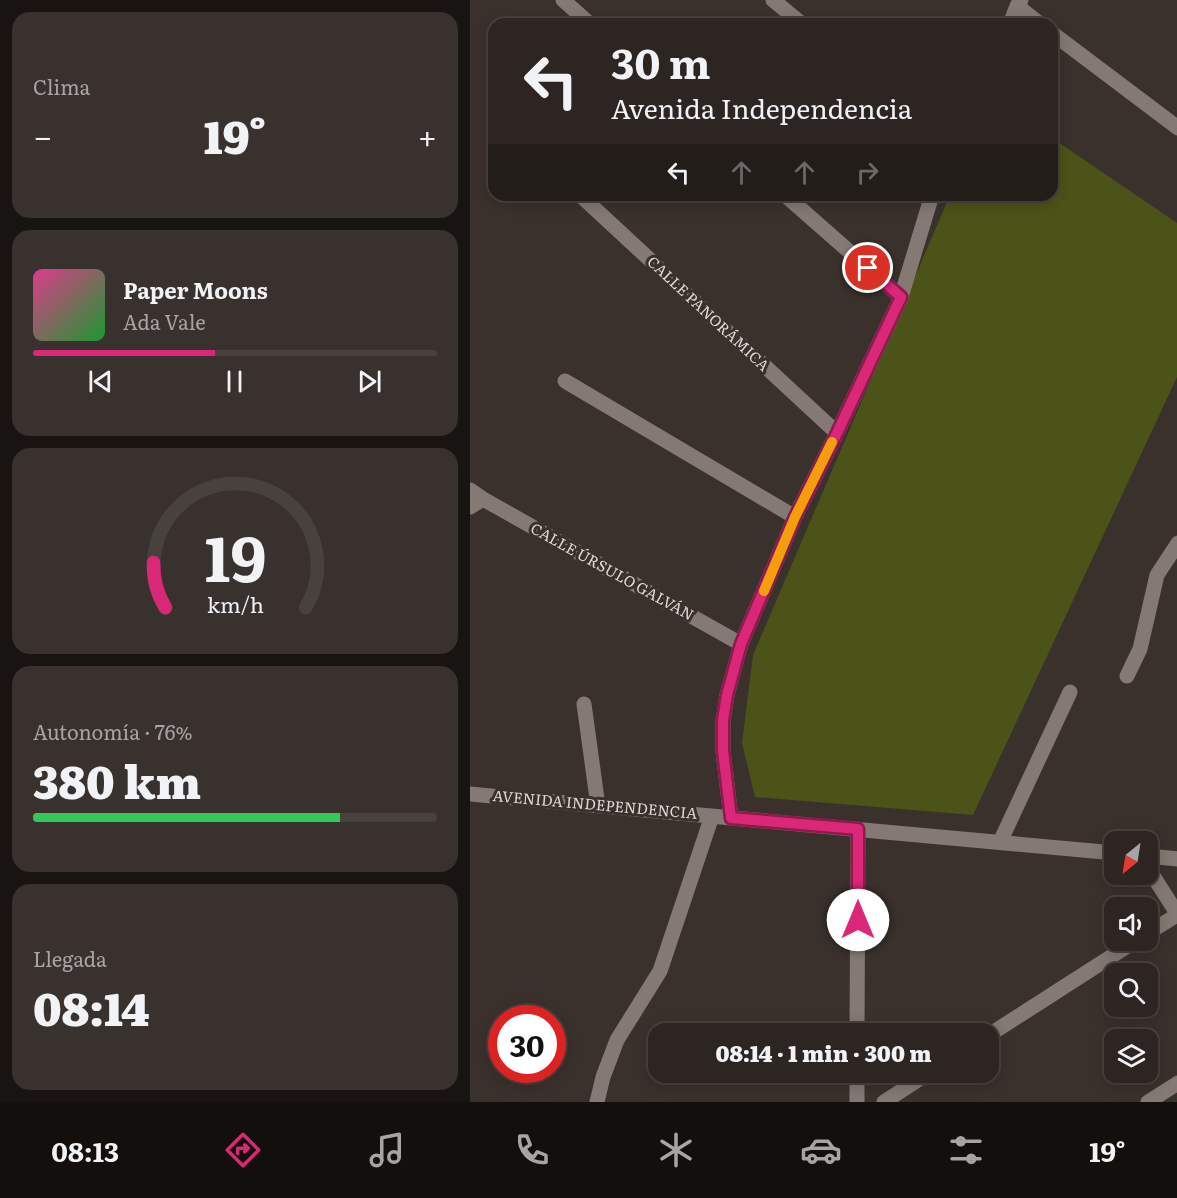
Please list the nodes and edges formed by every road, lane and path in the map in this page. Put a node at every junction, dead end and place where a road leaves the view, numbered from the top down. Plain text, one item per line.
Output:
1 (563, 0) edge
2 (773, 0) edge
3 (1019, 3) edge
4 (583, 18) edge
5 (795, 18) edge
6 (1013, 18) edge
7 (1034, 18) edge
8 (1058, 38) edge
9 (1178, 128) edge
10 (586, 201) edge
11 (792, 201) edge
12 (930, 201) edge
13 (901, 297) junction
14 (565, 381) dead end
15 (837, 433) junction
16 (474, 499) edge
17 (795, 517) junction
18 (1178, 543) edge
19 (741, 644) junction
20 (1127, 676) dead end
21 (1070, 693) dead end
22 (584, 704) dead end
23 (470, 794) edge
24 (599, 806) junction
25 (712, 816) junction
26 (731, 818) junction
27 (858, 829) junction
28 (1000, 842) junction
29 (1104, 852) edge
30 (1158, 857) edge
31 (1178, 859) edge
32 (1158, 884) edge
33 (1177, 915) edge
34 (1158, 927) edge
35 (1120, 951) edge
36 (857, 1023) edge
37 (999, 1029) edge
38 (857, 1083) edge
39 (913, 1083) edge
40 (1178, 1083) edge
41 (597, 1102) edge
42 (857, 1102) edge
43 (884, 1102) edge
44 (1148, 1102) edge

1 - 4 street
2 - 5 street
3 - 6 street
3 - 7 street
8 - 9 street
10 - 15 street, CALLE PANORÁMICA
11 - 13 street
12 - 13 street
13 - 15 street
14 - 17 street
15 - 17 street
16 - 19 street, CALLE ÚRSULO GALVÁN
17 - 19 street
18 - 20 street
19 - 26 street
21 - 28 street
22 - 24 street
23 - 24 street, AVENIDA INDEPENDENCIA
24 - 25 street, AVENIDA INDEPENDENCIA
25 - 26 street, AVENIDA INDEPENDENCIA
25 - 41 street
26 - 27 street, AVENIDA INDEPENDENCIA
27 - 28 street, AVENIDA INDEPENDENCIA
27 - 36 street
28 - 29 street, AVENIDA INDEPENDENCIA
30 - 31 street
32 - 33 street
33 - 34 street
35 - 37 street
38 - 42 street
39 - 43 street
40 - 44 street

